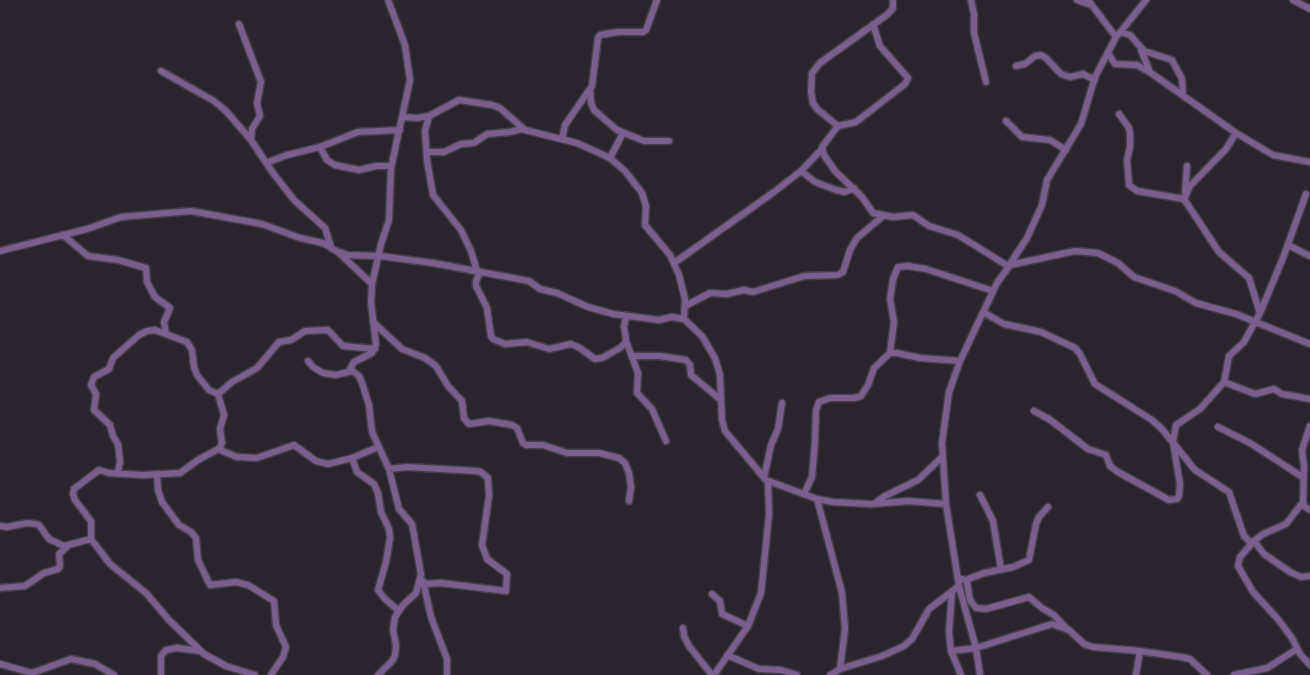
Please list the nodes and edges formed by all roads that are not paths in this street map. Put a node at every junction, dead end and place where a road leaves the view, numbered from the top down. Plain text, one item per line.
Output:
1 (388, 0) edge
2 (657, 0) edge
3 (894, 0) edge
4 (970, 0) edge
5 (1077, 0) edge
6 (1146, 0) edge
7 (1293, 0) edge
8 (1090, 3) edge
9 (1310, 9) edge
10 (239, 24) dead end
11 (873, 24) junction
12 (1118, 35) junction
13 (1141, 50) junction
14 (1108, 53) junction
15 (1016, 66) dead end
16 (160, 71) dead end
17 (1151, 73) junction
18 (1095, 80) junction
19 (986, 82) dead end
20 (591, 88) junction
21 (1183, 95) junction
22 (1119, 114) dead end
23 (429, 116) junction
24 (403, 117) junction
25 (1006, 121) dead end
26 (838, 126) junction
27 (522, 129) junction
28 (400, 130) junction
29 (623, 133) junction
30 (1236, 133) junction
31 (562, 139) junction
32 (251, 140) junction
33 (669, 141) dead end
34 (320, 147) junction
35 (822, 149) junction
36 (1065, 150) junction
37 (427, 152) junction
38 (609, 158) junction
39 (1310, 162) edge
40 (266, 163) junction
41 (391, 166) junction
42 (1187, 166) dead end
43 (801, 171) junction
44 (854, 188) junction
45 (1305, 194) dead end
46 (1185, 196) junction
47 (883, 216) junction
48 (63, 234) junction
49 (1288, 245) junction
50 (331, 247) junction
51 (0, 251) edge
52 (339, 252) junction
53 (380, 256) junction
54 (1310, 256) edge
55 (674, 263) junction
56 (1009, 266) junction
57 (478, 272) junction
58 (372, 284) junction
59 (993, 291) junction
60 (685, 306) junction
61 (982, 312) junction
62 (1260, 313) junction
63 (627, 316) junction
64 (684, 319) junction
65 (373, 322) junction
66 (1256, 322) junction
67 (166, 334) junction
68 (626, 341) junction
69 (1310, 344) edge
70 (375, 349) junction
71 (890, 354) junction
72 (632, 357) junction
73 (308, 361) dead end
74 (960, 361) junction
75 (352, 371) junction
76 (1224, 382) junction
77 (218, 394) junction
78 (1310, 399) edge
79 (721, 400) junction
80 (782, 403) dead end
81 (1034, 411) dead end
82 (1310, 426) edge
83 (1218, 427) dead end
84 (666, 441) dead end
85 (1173, 442) junction
86 (378, 447) junction
87 (218, 449) junction
88 (942, 457) junction
89 (352, 458) junction
90 (388, 469) junction
91 (118, 472) junction
92 (157, 475) junction
93 (1304, 478) junction
94 (766, 479) junction
95 (804, 494) junction
96 (980, 495) dead end
97 (817, 499) junction
98 (629, 501) dead end
99 (1303, 502) junction
100 (874, 504) junction
101 (946, 504) junction
102 (1048, 507) dead end
103 (1310, 510) edge
104 (0, 526) edge
105 (91, 539) junction
106 (1253, 542) junction
107 (68, 546) junction
108 (1000, 570) junction
109 (421, 574) junction
110 (958, 578) junction
111 (1310, 579) edge
112 (966, 580) junction
113 (424, 584) junction
114 (959, 586) junction
115 (0, 588) edge
116 (952, 592) junction
117 (712, 594) dead end
118 (399, 611) junction
119 (748, 626) junction
120 (683, 628) dead end
121 (1069, 630) junction
122 (976, 648) junction
123 (1297, 649) junction
124 (200, 651) junction
125 (951, 651) junction
126 (1140, 651) junction
127 (728, 655) junction
128 (0, 664) edge
129 (1310, 665) edge
130 (761, 672) edge
131 (835, 673) edge
132 (114, 675) edge
133 (161, 675) edge
134 (255, 675) edge
135 (271, 675) edge
136 (378, 675) edge
137 (447, 675) edge
138 (713, 675) edge
139 (797, 675) edge
140 (961, 675) edge
141 (980, 675) edge
142 (1136, 675) edge
143 (1207, 675) edge
144 (1234, 675) edge

1 - 24 street
2 - 20 street
3 - 11 street
4 - 19 street
5 - 8 street
6 - 12 street
7 - 9 street
8 - 12 street
10 - 32 street
11 - 26 street
11 - 26 street
12 - 13 street
12 - 14 street
13 - 17 street
13 - 21 street
14 - 17 street
14 - 18 street
15 - 18 street
16 - 32 street
17 - 21 street
18 - 36 street
20 - 29 street
20 - 31 street
21 - 30 street
22 - 46 street
23 - 24 street
23 - 27 street
23 - 37 street
24 - 28 street
25 - 36 street
26 - 35 street
27 - 31 street
27 - 37 street
28 - 34 street
28 - 41 street
29 - 33 street
29 - 38 street
30 - 39 street
30 - 46 street
31 - 38 street
32 - 40 street
34 - 40 street
34 - 41 street
35 - 43 street
35 - 44 street
36 - 56 street
37 - 57 street
38 - 55 street
40 - 50 street
41 - 53 street
42 - 46 street
43 - 44 street
43 - 55 street
44 - 47 street
45 - 49 street
46 - 62 street
47 - 56 street
47 - 60 street
48 - 50 street
48 - 51 street
48 - 67 street
49 - 54 street
49 - 62 street
50 - 52 street
52 - 53 street
52 - 58 street
53 - 57 street
53 - 58 street
55 - 60 street
56 - 59 street
56 - 66 street
57 - 63 street
57 - 68 street
58 - 65 street
59 - 61 street
59 - 71 street
60 - 64 street
61 - 74 street
61 - 85 street
62 - 66 street
63 - 64 street
63 - 68 street
64 - 79 street
65 - 70 street
65 - 98 street
66 - 69 street
66 - 76 street
67 - 77 street
67 - 91 street
68 - 72 street
70 - 75 street
70 - 77 street
71 - 74 street
71 - 95 street
72 - 79 street
72 - 84 street
73 - 75 street
74 - 88 street
75 - 86 street
76 - 78 street
76 - 85 street
77 - 87 street
79 - 94 street
80 - 94 street
81 - 85 street
82 - 93 street
83 - 93 street
85 - 106 street
86 - 89 street
86 - 90 street
87 - 89 street
87 - 92 street
88 - 100 street
88 - 101 street
89 - 118 street
90 - 109 street
90 - 113 street
91 - 92 street
91 - 105 street
92 - 135 street
93 - 99 street
94 - 95 street
94 - 119 street
95 - 97 street
96 - 108 street
97 - 100 street
97 - 131 street
99 - 103 street
99 - 106 street
100 - 101 street
101 - 110 street
102 - 108 street
104 - 107 street
105 - 107 street
105 - 124 street
106 - 111 street
106 - 123 street
107 - 115 street
108 - 112 street
109 - 113 street
109 - 118 street
110 - 112 street
110 - 114 street
112 - 121 street
113 - 137 street
114 - 116 street
114 - 122 street
116 - 125 street
116 - 131 street
117 - 119 street
118 - 136 street
119 - 127 street
120 - 138 street
121 - 122 street
121 - 126 street
122 - 125 street
122 - 141 street
123 - 129 street
123 - 144 street
124 - 133 street
124 - 134 street
125 - 140 street
126 - 142 street
126 - 143 street
127 - 130 street
127 - 138 street
128 - 132 street
130 - 139 street

